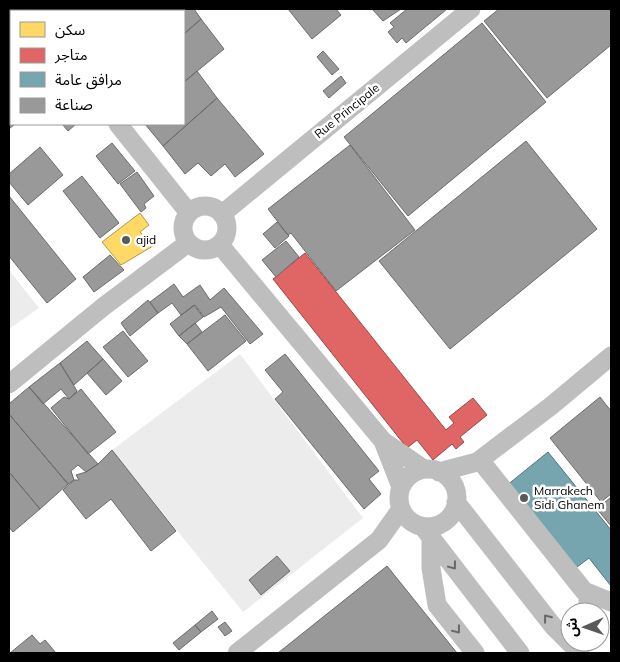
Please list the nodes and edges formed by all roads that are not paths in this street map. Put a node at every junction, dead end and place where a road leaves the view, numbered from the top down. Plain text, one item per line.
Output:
1 (471, 9) edge
2 (119, 125) edge
3 (189, 213) junction
4 (222, 214) junction
5 (188, 243) junction
6 (220, 245) junction
7 (611, 356) edge
8 (9, 384) edge
9 (383, 440) junction
10 (478, 461) junction
11 (431, 470) junction
12 (401, 487) junction
13 (456, 498) junction
14 (401, 509) junction
15 (424, 530) junction
16 (379, 540) junction
17 (587, 602) edge
18 (237, 653) edge
19 (475, 653) edge
20 (520, 653) edge
21 (580, 653) edge

1 - 4 street, Rue Principale
2 - 3 street
3 - 4 street
3 - 5 street
4 - 6 street
5 - 6 street
5 - 8 street
6 - 9 street
7 - 10 street
9 - 11 street
9 - 12 street
10 - 11 street
10 - 13 street
10 - 17 street
11 - 12 street
11 - 13 street
12 - 14 street
13 - 15 street
21 -> 13 street
14 - 15 street
14 - 16 street
15 - 16 street
15 -> 19 street
15 -> 20 street
16 - 18 street

